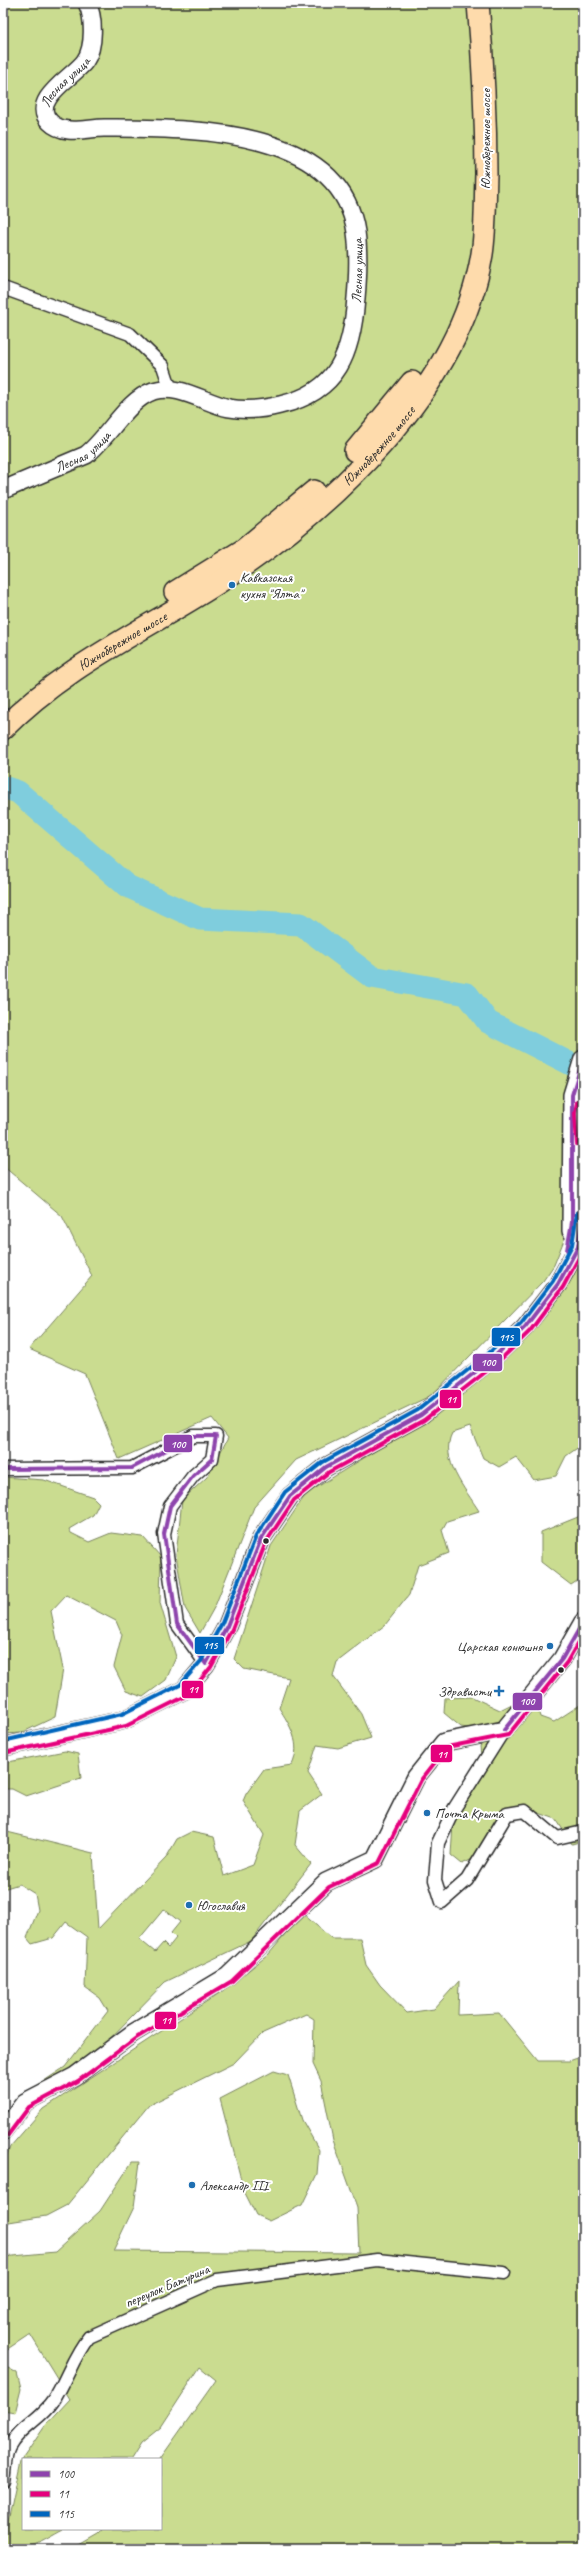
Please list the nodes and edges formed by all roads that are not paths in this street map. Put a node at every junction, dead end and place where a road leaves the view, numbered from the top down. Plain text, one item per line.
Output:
1 (87, 3) edge
2 (466, 3) edge
3 (478, 3) edge
4 (3, 288) edge
5 (171, 390) junction
6 (3, 490) edge
7 (3, 710) edge
8 (3, 729) edge
9 (583, 1060) edge
10 (583, 1103) edge
11 (583, 1144) edge
12 (583, 1214) edge
13 (3, 1468) edge
14 (583, 1622) edge
15 (203, 1661) junction
16 (504, 1730) junction
17 (3, 1747) edge
18 (583, 1832) edge
19 (3, 2131) edge
20 (504, 2273) dead end
21 (3, 2480) edge

1 - 5 street, Лесная улица
2 - 7 highway, Южнобережное шоссе
3 - 8 highway, Южнобережное шоссе
4 - 5 street
5 - 6 street, Лесная улица
9 - 15 street
10 - 11 street
12 - 15 street
13 - 15 street
14 - 16 street
15 - 17 street
16 - 18 street
16 - 19 street
20 - 21 street, переулок Батурина

